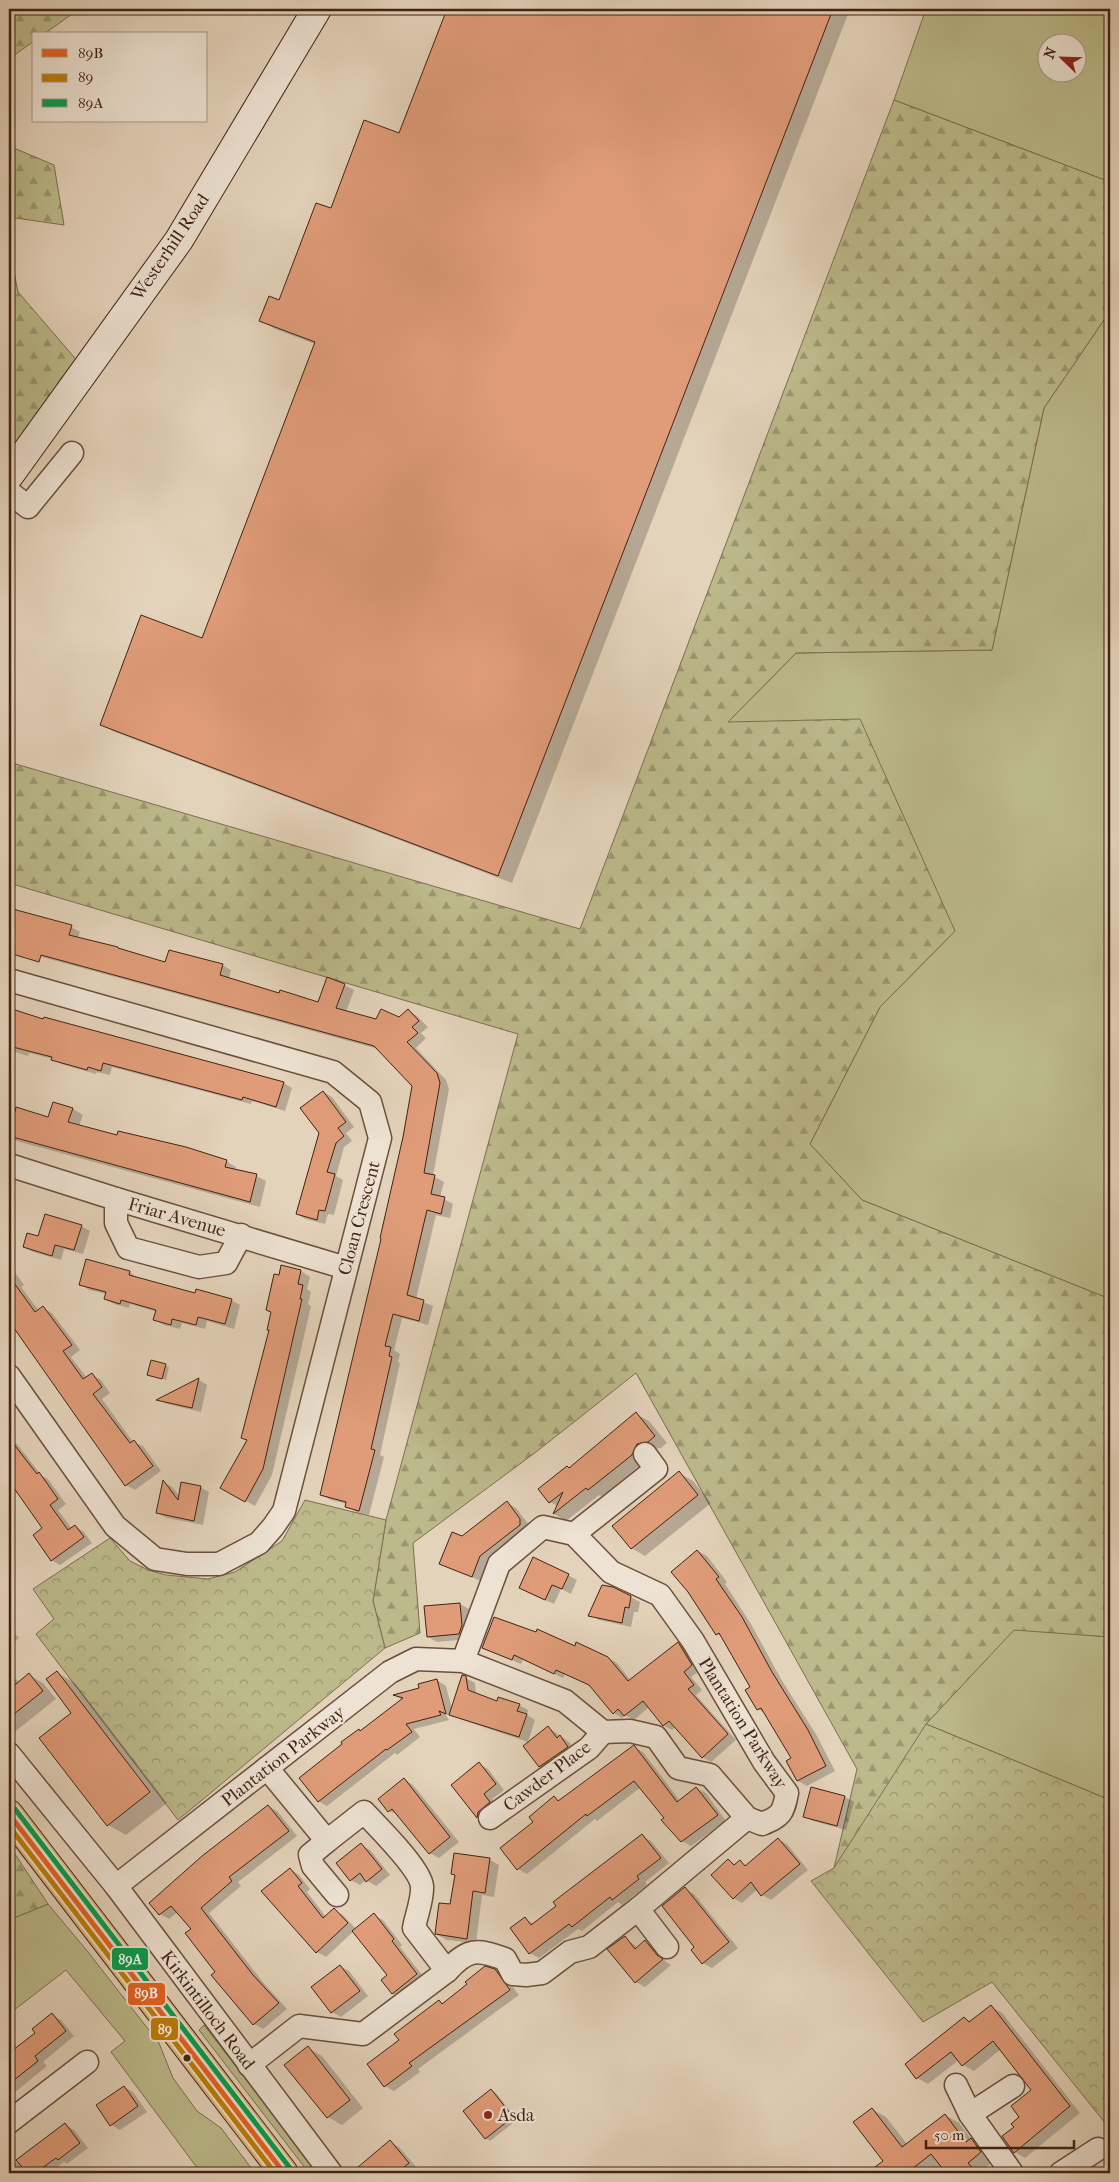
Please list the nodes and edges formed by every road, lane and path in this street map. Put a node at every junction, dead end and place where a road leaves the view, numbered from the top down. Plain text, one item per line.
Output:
1 (317, 9) edge
2 (72, 453) dead end
3 (9, 476) edge
4 (9, 492) edge
5 (9, 980) edge
6 (9, 1165) edge
7 (116, 1199) junction
8 (241, 1235) junction
9 (346, 1268) junction
10 (11, 1383) edge
11 (645, 1454) dead end
12 (574, 1534) junction
13 (463, 1661) junction
14 (603, 1732) junction
15 (9, 1754) edge
16 (267, 1768) junction
17 (9, 1814) edge
18 (490, 1818) dead end
19 (747, 1818) junction
20 (327, 1841) junction
21 (116, 1886) junction
22 (337, 1895) dead end
23 (638, 1909) junction
24 (667, 1947) dead end
25 (447, 1971) junction
26 (87, 2062) dead end
27 (249, 2065) junction
28 (956, 2085) dead end
29 (1013, 2086) dead end
30 (970, 2114) junction
31 (9, 2122) edge
32 (1098, 2149) dead end
33 (284, 2173) edge
34 (331, 2173) edge
35 (1012, 2173) edge
36 (1061, 2173) edge

1 - 3 street, Westerhill Road
2 - 4 street
5 - 9 street, Cloan Crescent
6 - 7 street, Friar Avenue
7 - 8 street, Friar Avenue
7 - 8 street
8 - 9 street, Friar Avenue
9 - 10 street, Cloan Crescent
11 - 12 street
12 - 13 street
12 - 19 street, Plantation Parkway
13 - 14 street, Plantation Parkway
13 - 16 street, Plantation Parkway
14 - 18 street, Cawder Place
14 - 19 street
15 - 21 street, Kirkintilloch Road
16 - 20 street
16 - 21 street, Plantation Parkway
17 - 33 main road
19 - 23 street
20 - 22 street
20 - 25 street
21 - 27 street, Kirkintilloch Road
23 - 24 street
23 - 25 street
25 - 27 street
26 - 31 street
27 - 34 street, Kirkintilloch Road
28 - 30 street
29 - 30 street
30 - 35 street
32 - 36 street

